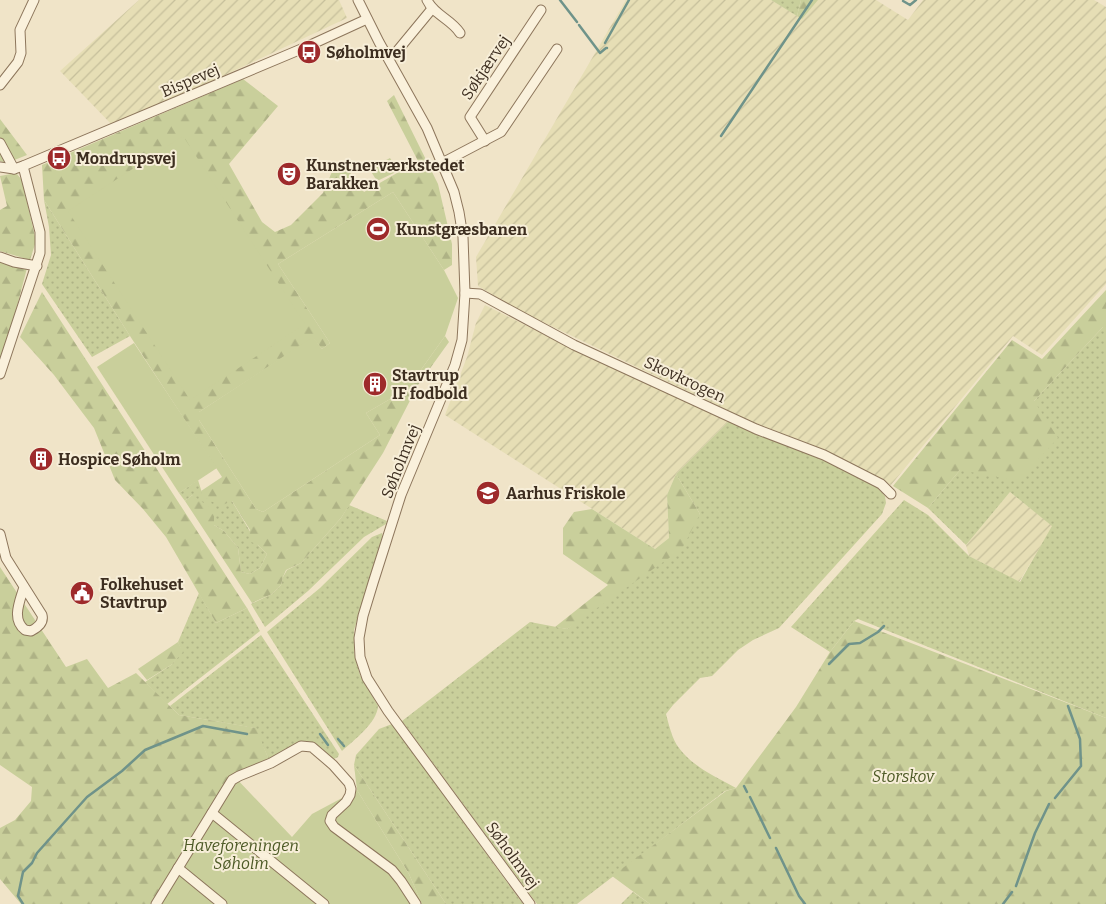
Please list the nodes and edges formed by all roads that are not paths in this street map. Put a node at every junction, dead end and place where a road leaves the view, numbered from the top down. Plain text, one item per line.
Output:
1 (34, 0) edge
2 (358, 0) edge
3 (427, 0) edge
4 (431, 10) junction
5 (541, 10) dead end
6 (367, 19) junction
7 (460, 33) dead end
8 (557, 48) dead end
9 (398, 50) dead end
10 (0, 85) edge
11 (485, 141) junction
12 (0, 143) edge
13 (442, 163) junction
14 (0, 167) edge
15 (19, 168) junction
16 (0, 257) edge
17 (37, 266) junction
18 (465, 293) junction
19 (0, 374) edge
20 (891, 494) dead end
21 (0, 534) edge
22 (24, 586) dead end
23 (212, 813) junction
24 (178, 868) junction
25 (156, 904) edge
26 (222, 904) edge
27 (324, 904) edge
28 (416, 904) edge
29 (530, 904) edge

1 - 10 street
2 - 6 street, Søholmvej
3 - 4 street
4 - 7 street
4 - 9 street
5 - 11 street, Søkjærvej
6 - 13 street, Søholmvej
6 - 15 street, Bispevej
8 - 11 street
11 - 13 street
12 - 15 street
13 - 18 street, Søholmvej
14 - 15 street
15 - 17 street
16 - 17 street
17 - 19 street
18 - 20 street, Skovkrogen
18 - 29 street, Søholmvej
21 - 22 street
23 - 24 street
23 - 27 street
23 - 28 street
24 - 25 street
24 - 26 street

